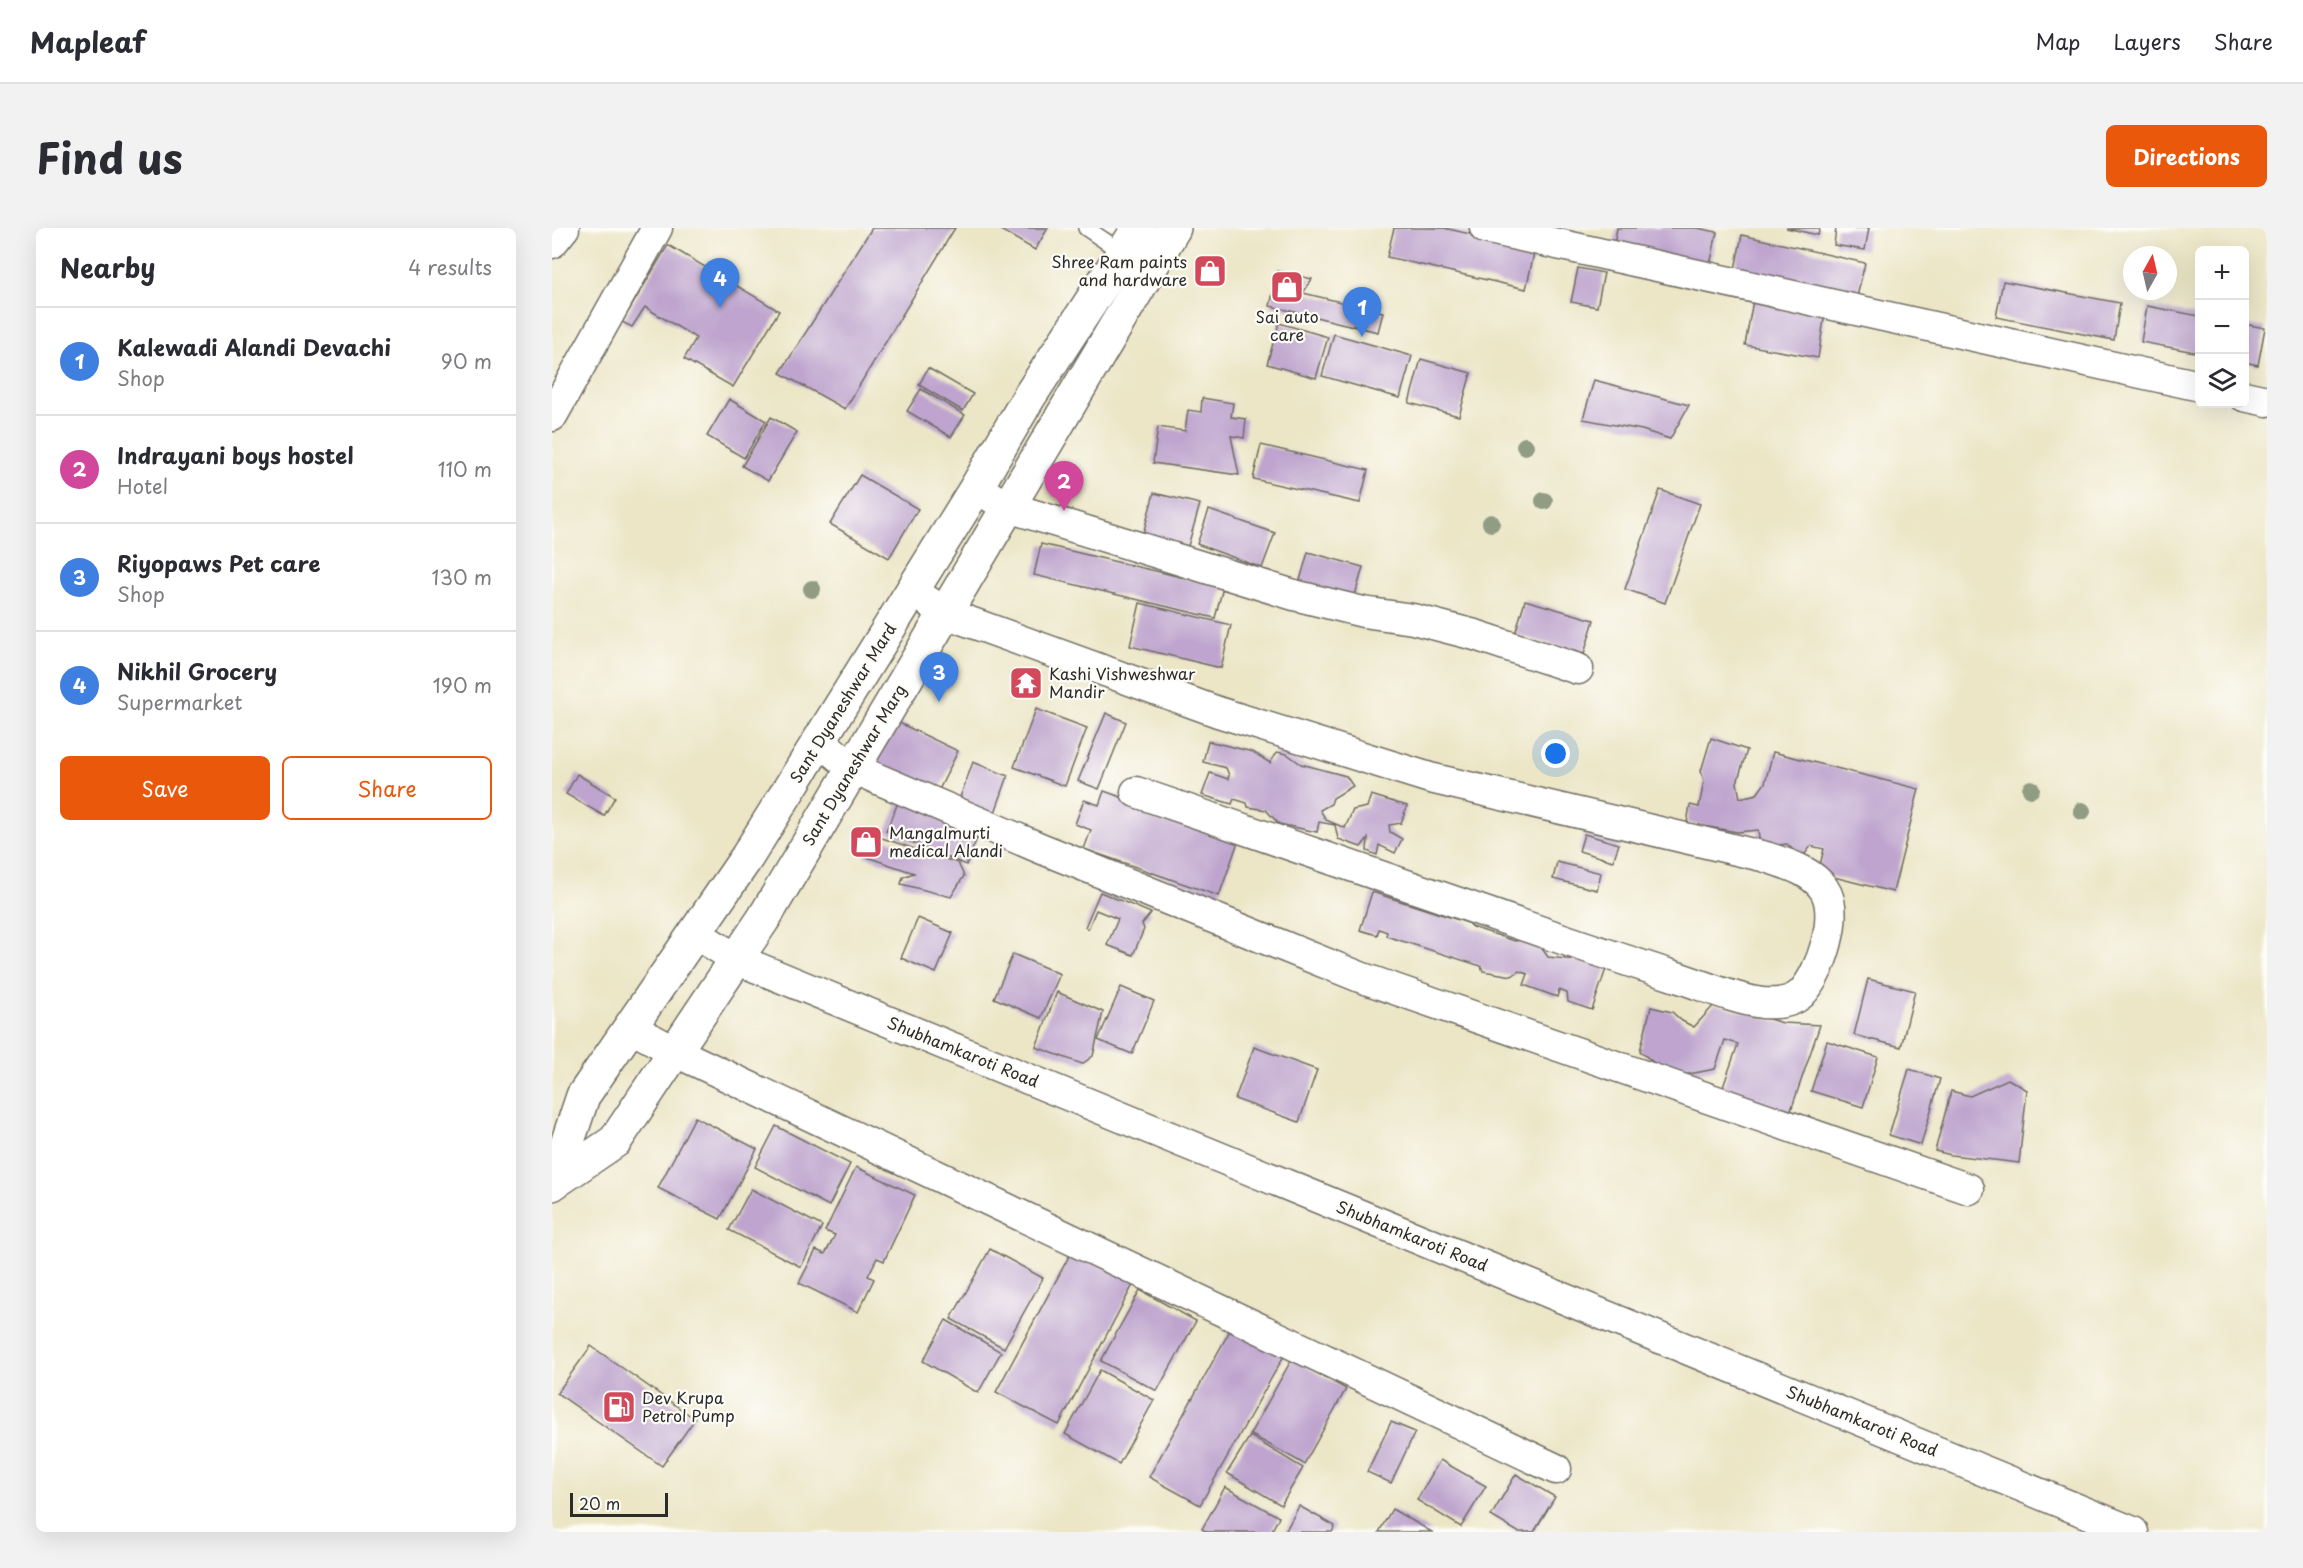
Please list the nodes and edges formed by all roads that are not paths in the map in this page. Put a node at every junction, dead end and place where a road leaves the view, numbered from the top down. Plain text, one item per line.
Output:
1 (564, 228) edge
2 (657, 228) edge
3 (1086, 228) edge
4 (1174, 228) edge
5 (1485, 228) edge
6 (1131, 241) edge
7 (552, 243) edge
8 (2195, 385) edge
9 (1029, 397) junction
10 (2249, 397) edge
11 (2267, 401) edge
12 (552, 416) edge
13 (1061, 418) junction
14 (976, 488) junction
15 (1008, 507) junction
16 (913, 591) junction
17 (945, 613) junction
18 (1578, 669) dead end
19 (819, 740) junction
20 (852, 768) junction
21 (1136, 792) dead end
22 (695, 933) junction
23 (736, 959) junction
24 (631, 1028) junction
25 (676, 1052) junction
26 (554, 1182) edge
27 (1969, 1189) dead end
28 (1556, 1469) dead end
29 (2133, 1532) edge

1 - 7 street
2 - 12 street
3 - 6 lane
4 - 13 main road, Sant Dyaneshwar Marg
5 - 8 street
6 - 9 main road, Sant Dyaneshwar Mard
9 - 13 main road
9 - 14 main road, Sant Dyaneshwar Mard
10 - 11 street
13 - 15 main road, Sant Dyaneshwar Marg
14 - 15 street
14 - 16 main road, Sant Dyaneshwar Mard
15 - 17 main road, Sant Dyaneshwar Marg
15 - 18 street
16 - 17 street
16 - 19 main road, Sant Dyaneshwar Mard
17 - 20 main road, Sant Dyaneshwar Marg
17 - 21 street
19 - 20 street
19 - 22 main road, Sant Dyaneshwar Mard
20 - 23 main road, Sant Dyaneshwar Marg
20 - 27 street
22 - 23 street, Shubhamkaroti Road
22 - 24 main road, Sant Dyaneshwar Mard
23 - 25 main road, Sant Dyaneshwar Marg
23 - 29 street, Shubhamkaroti Road
24 - 25 street
24 - 26 main road, Sant Dyaneshwar Mard
25 - 26 main road, Sant Dyaneshwar Marg
25 - 28 street

